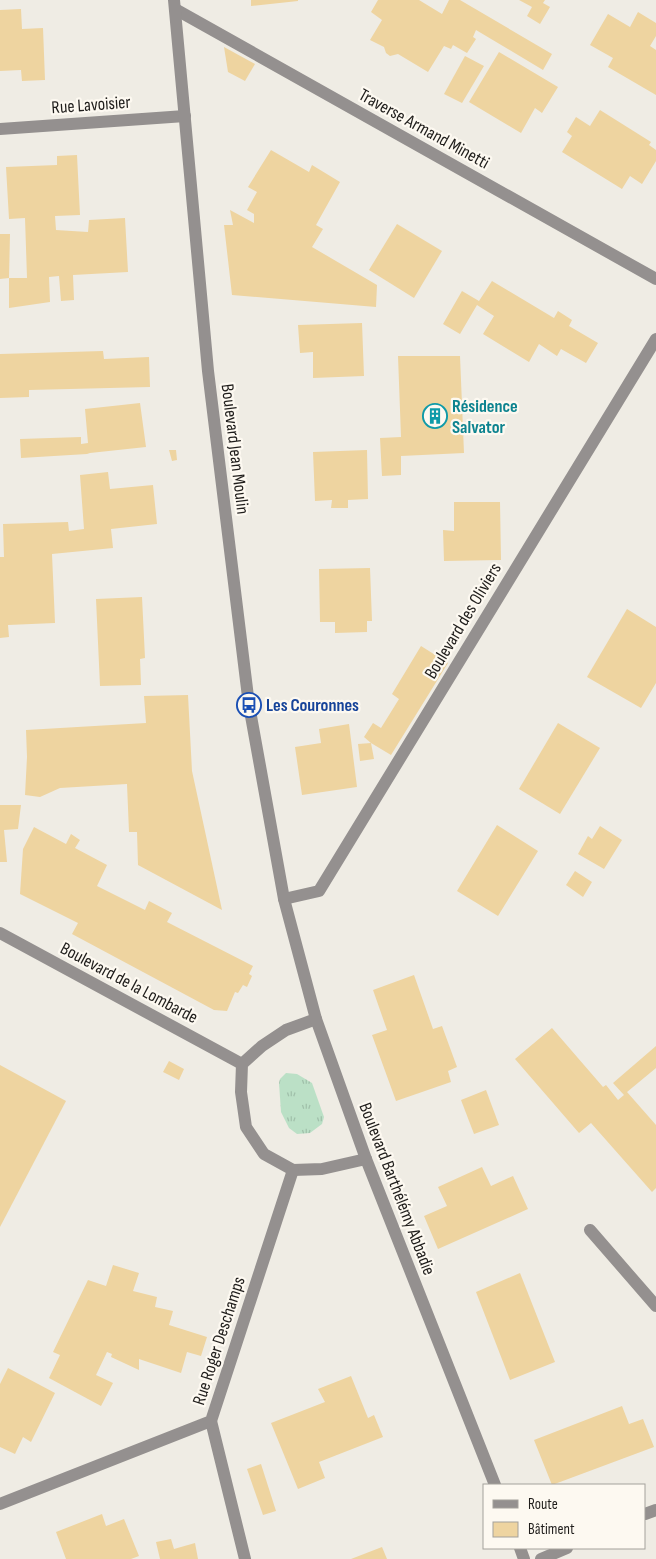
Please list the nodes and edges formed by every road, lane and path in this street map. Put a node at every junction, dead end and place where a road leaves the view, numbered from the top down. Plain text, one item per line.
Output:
1 (175, 4) edge
2 (185, 116) junction
3 (0, 130) edge
4 (656, 279) edge
5 (656, 339) edge
6 (284, 900) junction
7 (0, 933) edge
8 (316, 1019) junction
9 (242, 1064) junction
10 (366, 1160) junction
11 (292, 1170) junction
12 (590, 1230) dead end
13 (656, 1306) edge
14 (211, 1422) junction
15 (495, 1484) edge
16 (0, 1504) edge
17 (565, 1549) edge
18 (245, 1559) edge
19 (541, 1559) edge

1 - 2 street, Boulevard Jean Moulin
1 - 4 street, Traverse Armand Minetti
2 - 3 street, Rue Lavoisier
2 - 6 street, Boulevard Jean Moulin
5 - 6 street, Boulevard des Oliviers
6 - 8 street, Boulevard Barthélémy Abbadie
7 - 9 street, Boulevard de la Lombarde
8 - 9 street
8 - 10 street, Boulevard Barthélémy Abbadie
9 - 11 street
10 - 11 street
10 - 15 street, Boulevard Barthélémy Abbadie
11 - 14 street, Rue Roger Deschamps
12 - 13 street
14 - 16 street, Rue Roger Deschamps
14 - 18 street
17 - 19 street

